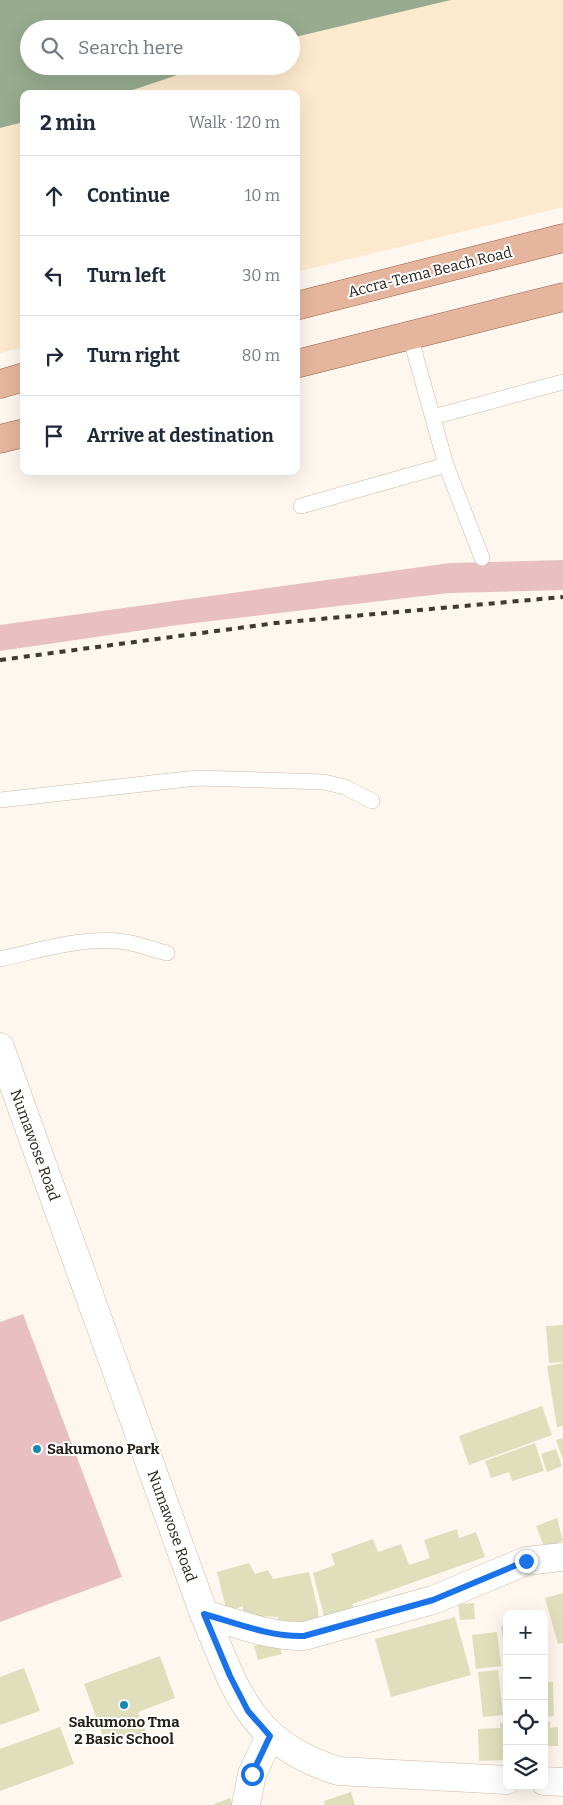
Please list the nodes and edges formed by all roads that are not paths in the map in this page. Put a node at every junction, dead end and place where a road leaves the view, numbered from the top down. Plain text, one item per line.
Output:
1 (563, 238) edge
2 (563, 297) edge
3 (300, 305) edge
4 (410, 336) junction
5 (300, 363) edge
6 (20, 378) edge
7 (563, 382) edge
8 (0, 384) edge
9 (433, 417) junction
10 (20, 434) edge
11 (0, 439) edge
12 (446, 464) junction
13 (301, 506) dead end
14 (482, 558) dead end
15 (0, 800) edge
16 (372, 801) dead end
17 (167, 953) dead end
18 (0, 959) edge
19 (0, 1047) edge
20 (563, 1557) edge
21 (204, 1614) junction
22 (270, 1736) junction
23 (503, 1780) edge
24 (548, 1782) edge
25 (563, 1782) edge
26 (246, 1805) edge

1 - 3 main road, Accra-Tema Beach Road
2 - 4 main road
4 - 5 main road
4 - 9 lane
6 - 8 main road
7 - 9 lane
9 - 12 lane
10 - 11 main road
12 - 13 lane
12 - 14 lane
15 - 16 lane
17 - 18 lane
19 - 21 street, Numawose Road
20 - 21 street
21 - 22 street, Numawose Road
22 - 23 street, Numawose Road
22 - 26 street
24 - 25 street

